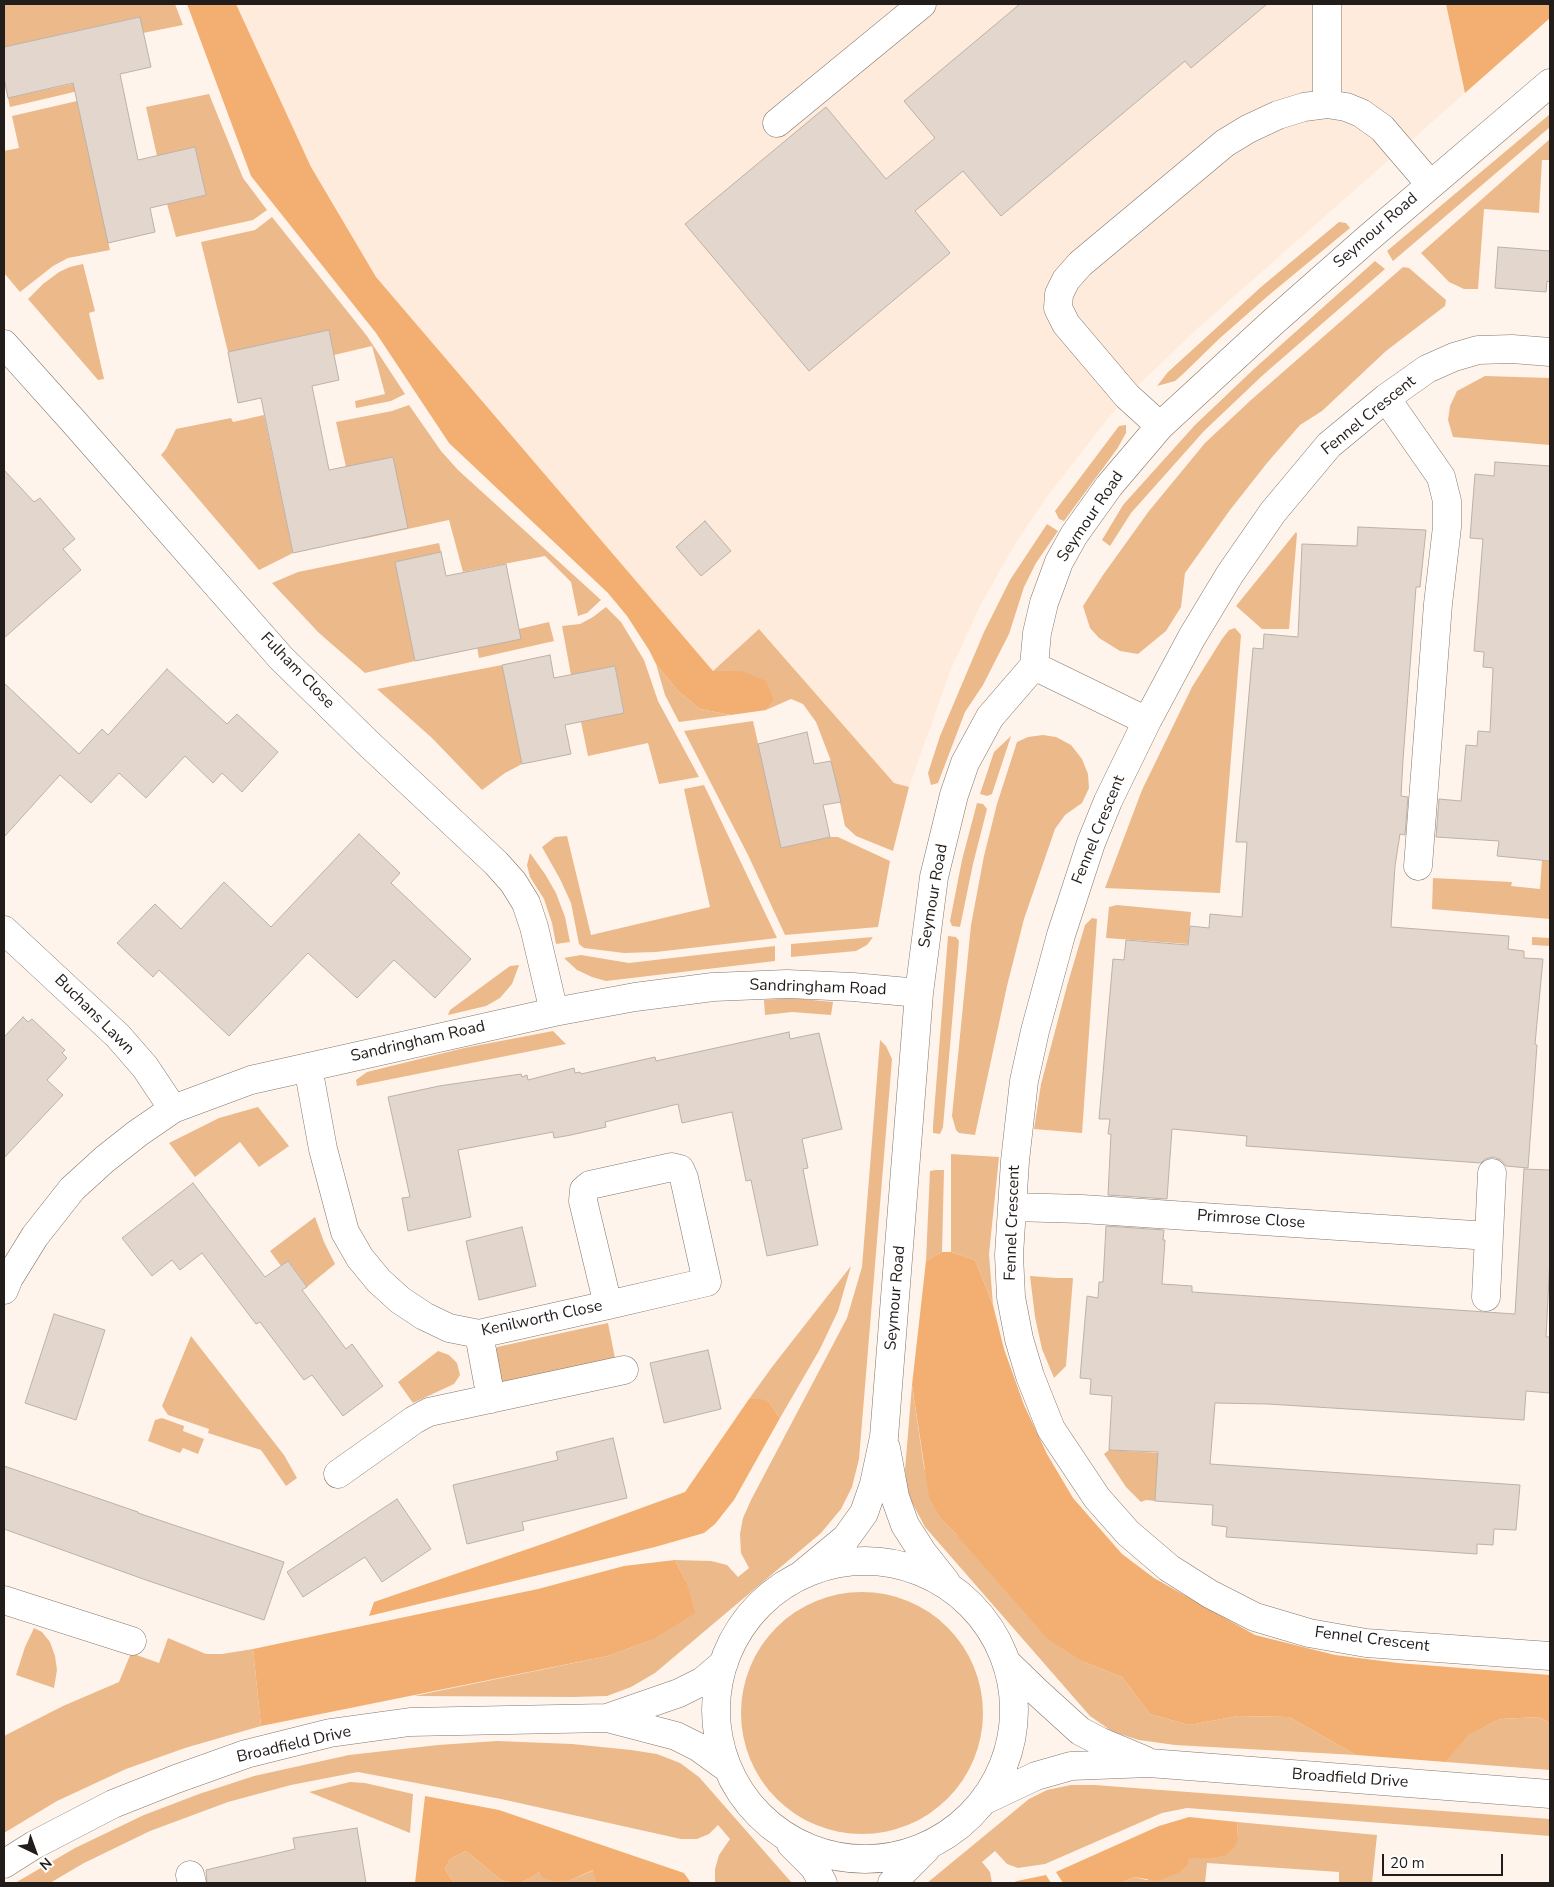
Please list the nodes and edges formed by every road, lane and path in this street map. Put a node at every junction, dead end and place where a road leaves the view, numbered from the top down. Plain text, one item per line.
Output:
1 (922, 4) edge
2 (1327, 4) edge
3 (1550, 82) edge
4 (1327, 104) junction
5 (777, 122) dead end
6 (1430, 184) junction
7 (4, 344) edge
8 (1550, 352) edge
9 (1386, 398) junction
10 (1160, 426) junction
11 (1034, 666) junction
12 (1147, 721) junction
13 (1418, 866) dead end
14 (4, 930) edge
15 (919, 993) junction
16 (554, 1012) junction
17 (308, 1067) junction
18 (173, 1109) junction
19 (1492, 1173) dead end
20 (1013, 1207) junction
21 (1490, 1236) junction
22 (4, 1290) edge
23 (1486, 1297) dead end
24 (608, 1305) junction
25 (479, 1334) junction
26 (624, 1370) dead end
27 (491, 1399) junction
28 (884, 1437) junction
29 (338, 1474) dead end
30 (800, 1576) junction
31 (948, 1586) junction
32 (4, 1600) edge
33 (132, 1641) dead end
34 (1550, 1656) edge
35 (1006, 1662) junction
36 (724, 1663) junction
37 (607, 1718) junction
38 (1150, 1763) junction
39 (728, 1768) junction
40 (1550, 1794) edge
41 (984, 1801) junction
42 (779, 1832) junction
43 (936, 1840) junction
44 (4, 1864) edge
45 (823, 1883) edge
46 (892, 1883) edge

1 - 5 street
2 - 4 street
3 - 6 street, Seymour Road
4 - 6 street
4 - 10 street
6 - 10 street, Seymour Road
7 - 16 street, Fulham Close
8 - 9 street, Fennel Crescent
9 - 12 street, Fennel Crescent
9 - 13 street
10 - 11 street, Seymour Road
11 - 12 street
11 - 15 street, Seymour Road
12 - 20 street, Fennel Crescent
14 - 18 street, Buchans Lawn
15 - 16 street, Sandringham Road
15 - 28 street, Seymour Road
16 - 17 street, Sandringham Road
17 - 18 street, Sandringham Road
17 - 25 street, Kenilworth Close
18 - 22 street, Sandringham Road
19 - 21 street
20 - 21 street, Primrose Close
20 - 34 street, Fennel Crescent
21 - 23 street
24 - 24 street, Kenilworth Close
24 - 25 street, Kenilworth Close
25 - 27 street
26 - 27 street
27 - 29 street
28 - 30 street, Seymour Road
28 - 31 street, Seymour Road
30 - 31 street, Broadfield Drive
30 - 36 street, Broadfield Drive
31 - 35 street, Broadfield Drive
32 - 33 street
35 - 38 street, Broadfield Drive
35 - 41 street, Broadfield Drive
36 - 37 street, Broadfield Drive
36 - 39 street, Broadfield Drive
37 - 39 street, Broadfield Drive
37 - 44 street, Broadfield Drive
38 - 40 street, Broadfield Drive
38 - 41 street, Broadfield Drive
39 - 42 street, Broadfield Drive
41 - 43 street, Broadfield Drive
42 - 43 street, Broadfield Drive
42 - 45 street
43 - 46 street

